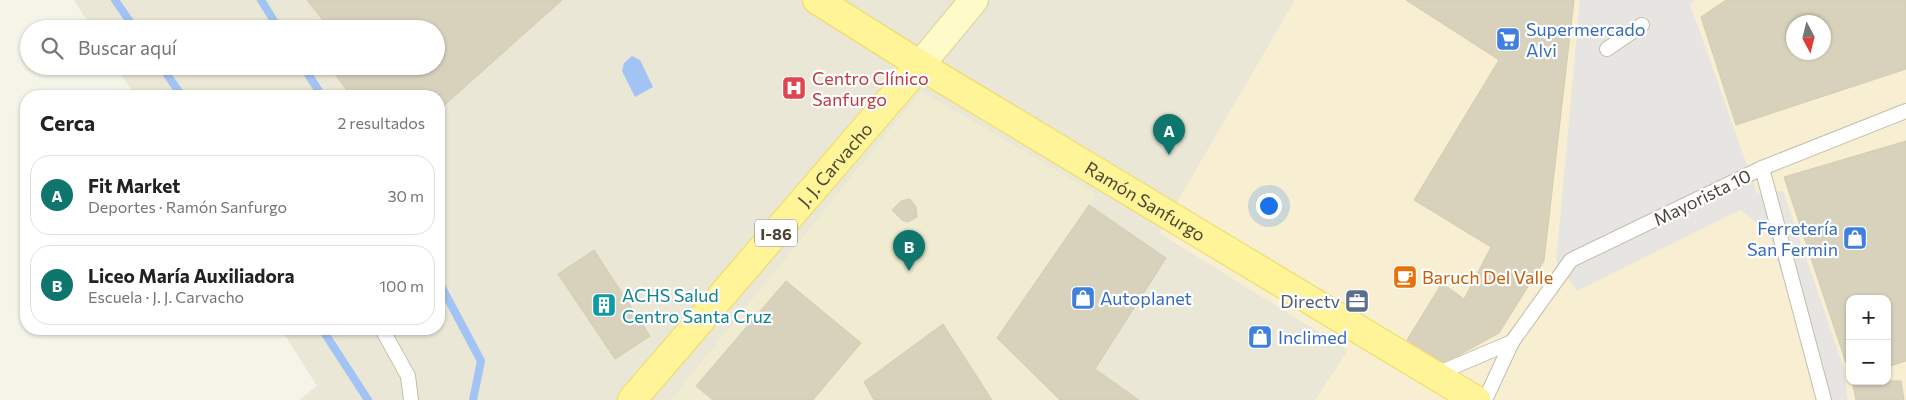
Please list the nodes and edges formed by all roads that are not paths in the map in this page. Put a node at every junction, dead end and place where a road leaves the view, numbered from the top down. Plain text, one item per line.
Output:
1 (817, 0) edge
2 (974, 0) edge
3 (1642, 25) dead end
4 (1607, 49) dead end
5 (920, 65) junction
6 (1906, 112) edge
7 (1762, 168) junction
8 (385, 335) edge
9 (1512, 342) junction
10 (1434, 375) junction
11 (411, 400) edge
12 (632, 400) edge
13 (1476, 400) edge
14 (1485, 400) edge
15 (1824, 400) edge

1 - 5 main road, Ramón Sanfurgo
2 - 5 main road
3 - 4 lane
5 - 10 main road, Ramón Sanfurgo
5 - 12 main road, J. J. Carvacho / I-86
6 - 7 lane
7 - 9 lane, Mayorista 10
7 - 15 lane, Mayorista 10
8 - 11 lane
9 - 10 lane
9 - 14 lane, Mayorista 10
10 - 13 main road, Ramón Sanfurgo

